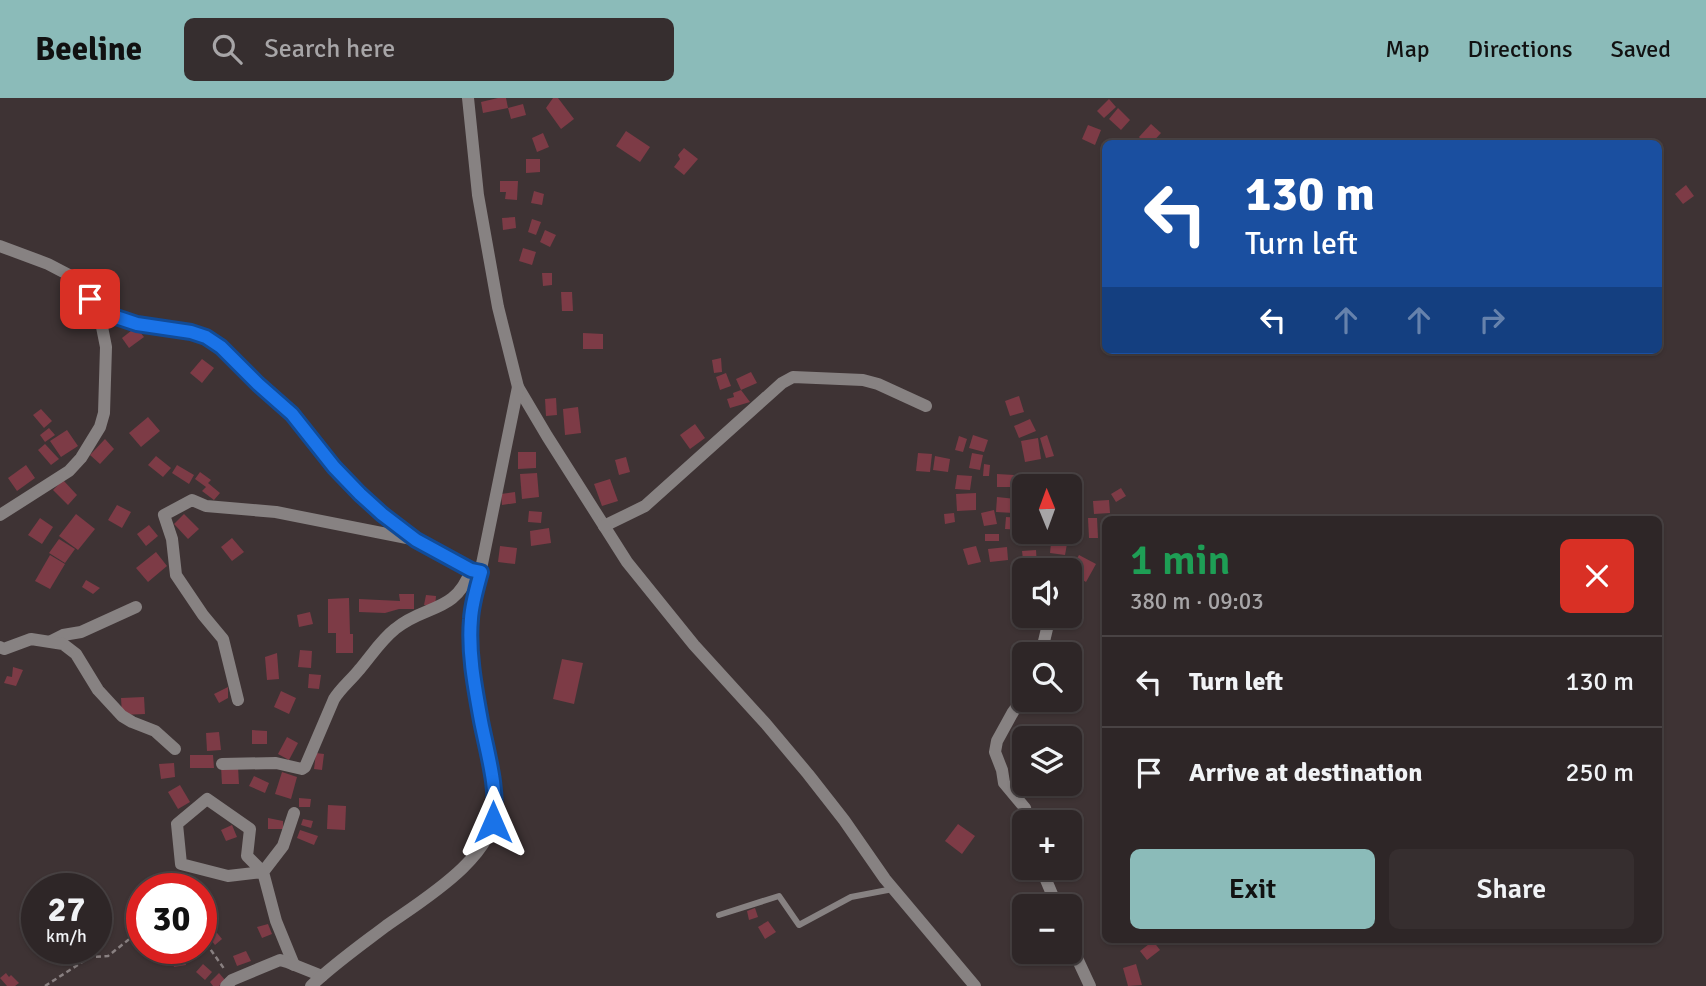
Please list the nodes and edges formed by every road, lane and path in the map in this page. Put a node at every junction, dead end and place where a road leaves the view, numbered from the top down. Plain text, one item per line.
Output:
1 (468, 98) edge
2 (0, 246) edge
3 (90, 299) junction
4 (518, 387) junction
5 (926, 406) dead end
6 (0, 515) edge
7 (604, 526) junction
8 (416, 540) junction
9 (476, 571) junction
10 (136, 607) dead end
11 (51, 641) junction
12 (0, 647) edge
13 (238, 700) dead end
14 (1013, 712) edge
15 (175, 749) dead end
16 (222, 764) dead end
17 (1026, 810) edge
18 (295, 813) dead end
19 (263, 872) junction
20 (893, 889) junction
21 (719, 915) dead end
22 (126, 941) edge
23 (217, 963) edge
24 (1080, 964) edge
25 (294, 965) junction
26 (322, 976) junction
27 (229, 983) edge
28 (45, 986) edge
29 (311, 986) edge
30 (975, 986) edge
31 (1090, 986) edge

1 - 4 street
2 - 3 street
3 - 6 street
3 - 8 street
4 - 7 street
4 - 9 street
5 - 7 street
7 - 20 street
8 - 9 street
8 - 13 street
9 - 16 street
9 - 26 street
10 - 11 street
11 - 12 street
11 - 15 street
14 - 17 street
18 - 19 street
19 - 19 street
19 - 25 street
20 - 21 lane
20 - 30 street
22 - 28 path
23 - 27 path
24 - 31 street
25 - 26 street
25 - 27 street
26 - 29 street

